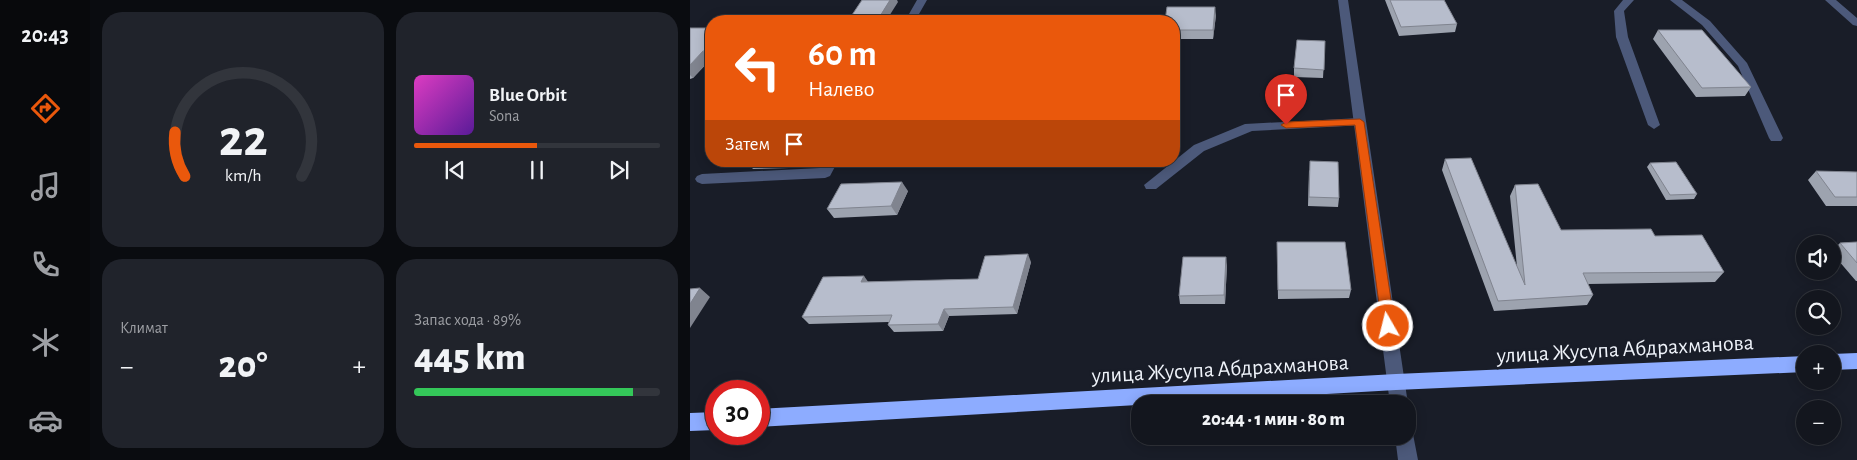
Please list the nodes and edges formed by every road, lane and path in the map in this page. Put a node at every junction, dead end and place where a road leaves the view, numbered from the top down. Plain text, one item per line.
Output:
1 (922, 0) edge
2 (1343, 0) edge
3 (1630, 0) edge
4 (1675, 0) edge
5 (1830, 0) edge
6 (913, 15) edge
7 (1857, 24) edge
8 (1360, 122) junction
9 (1654, 125) dead end
10 (1776, 138) dead end
11 (1180, 163) edge
12 (828, 167) edge
13 (1174, 167) edge
14 (702, 179) dead end
15 (1151, 185) dead end
16 (1857, 361) edge
17 (1841, 362) edge
18 (1796, 364) edge
19 (1396, 382) junction
20 (1398, 395) edge
21 (770, 417) edge
22 (705, 421) edge
23 (690, 422) edge
24 (1406, 445) edge
25 (1408, 460) edge

1 - 6 street
2 - 8 street
3 - 9 street
4 - 10 street
5 - 7 street
8 - 11 street
8 - 19 street
12 - 14 street
13 - 15 street
16 - 17 highway
18 - 19 highway, улица Жусупа Абдрахманова
19 - 20 street
19 - 21 highway, улица Жусупа Абдрахманова
22 - 23 highway
24 - 25 street

